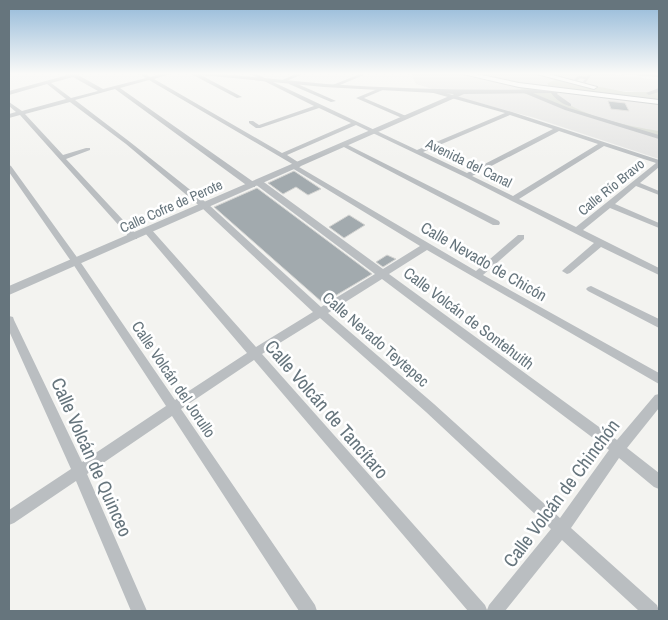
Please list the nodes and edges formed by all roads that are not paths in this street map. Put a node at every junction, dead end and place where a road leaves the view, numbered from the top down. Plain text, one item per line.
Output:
1 (64, 102) edge
2 (74, 102) edge
3 (136, 102) edge
4 (189, 102) edge
5 (310, 102) edge
6 (368, 102) edge
7 (440, 102) edge
8 (473, 102) edge
9 (549, 102) edge
10 (563, 102) joint
11 (9, 104) edge
12 (554, 104) junction
13 (318, 106) junction
14 (21, 113) junction
15 (510, 113) junction
16 (9, 116) edge
17 (404, 118) junction
18 (251, 122) dead end
19 (356, 123) junction
20 (558, 129) junction
21 (373, 132) junction
22 (658, 134) edge
23 (603, 144) junction
24 (344, 145) junction
25 (88, 150) dead end
26 (418, 152) junction
27 (282, 156) junction
28 (62, 158) junction
29 (659, 163) edge
30 (296, 166) junction
31 (9, 167) edge
32 (467, 176) junction
33 (14, 182) edge
34 (255, 184) junction
35 (636, 184) junction
36 (659, 193) edge
37 (513, 199) junction
38 (610, 205) junction
39 (205, 206) junction
40 (496, 223) dead end
41 (659, 226) edge
42 (578, 230) junction
43 (148, 231) junction
44 (134, 237) junction
45 (521, 237) dead end
46 (601, 242) junction
47 (427, 246) junction
48 (76, 262) junction
49 (567, 271) dead end
50 (659, 272) edge
51 (383, 275) junction
52 (478, 276) junction
53 (591, 290) dead end
54 (9, 291) edge
55 (321, 313) junction
56 (9, 320) edge
57 (659, 324) edge
58 (254, 354) junction
59 (659, 379) edge
60 (659, 399) edge
61 (174, 408) junction
62 (618, 449) junction
63 (80, 471) junction
64 (659, 482) edge
65 (9, 518) edge
66 (562, 528) junction
67 (140, 611) edge
68 (309, 611) edge
69 (480, 611) edge
70 (495, 611) edge
71 (652, 611) edge

1 - 14 street
2 - 39 street, Calle Nevado Teytepec
3 - 34 street, Calle Volcán de Sontehuith
4 - 27 street, Calle Nevado de Chicón
5 - 13 street, Avenida del Canal
6 - 17 street
7 - 17 street, Calle Cofre de Perote
8 - 15 street
9 - 12 street
10 - 12 street
10 - 22 street
11 - 14 street
12 - 22 street
13 - 18 street
13 - 19 street, Avenida del Canal
14 - 16 street
14 - 28 street
15 - 20 street
15 - 26 street
17 - 21 street, Calle Cofre de Perote
19 - 21 street, Avenida del Canal
19 - 27 street
20 - 23 street
20 - 32 street
21 - 24 street, Calle Cofre de Perote
21 - 26 street, Avenida del Canal
23 - 29 street
23 - 37 street
24 - 30 street, Calle Cofre de Perote
24 - 40 street
25 - 28 street
26 - 32 street, Avenida del Canal
27 - 30 street, Calle Nevado de Chicón
28 - 44 street
29 - 35 street, Calle Río Bravo
30 - 34 street, Calle Cofre de Perote
30 - 47 street, Calle Nevado de Chicón
31 - 33 street, Calle Volcán del Jorullo
32 - 37 street, Avenida del Canal
33 - 48 street, Calle Volcán del Jorullo
34 - 39 street, Calle Cofre de Perote
34 - 51 street, Calle Volcán de Sontehuith
35 - 36 street
35 - 38 street, Calle Río Bravo
37 - 42 street, Avenida del Canal
38 - 41 street
38 - 42 street, Calle Río Bravo
39 - 43 street, Calle Cofre de Perote
39 - 55 street, Calle Nevado Teytepec
42 - 46 street, Avenida del Canal
43 - 44 street, Calle Cofre de Perote
43 - 58 street, Calle Volcán de Tancítaro
44 - 48 street, Calle Cofre de Perote
45 - 52 street
46 - 49 street
46 - 50 street, Avenida del Canal
47 - 51 street
47 - 52 street, Calle Nevado de Chicón
48 - 54 street, Calle Cofre de Perote
48 - 61 street, Calle Volcán del Jorullo
51 - 55 street
51 - 62 street, Calle Volcán de Sontehuith
52 - 59 street, Calle Nevado de Chicón
53 - 57 street
55 - 58 street
55 - 66 street, Calle Nevado Teytepec
56 - 63 street, Calle Volcán de Quinceo
58 - 61 street
58 - 69 street, Calle Volcán de Tancítaro
60 - 62 street, Calle Volcán de Chinchón
61 - 63 street
61 - 68 street, Calle Volcán del Jorullo
62 - 64 street, Calle Volcán de Sontehuith
62 - 66 street, Calle Volcán de Chinchón
63 - 65 street
63 - 67 street, Calle Volcán de Quinceo
66 - 70 street, Calle Volcán de Chinchón
66 - 71 street, Calle Nevado Teytepec

